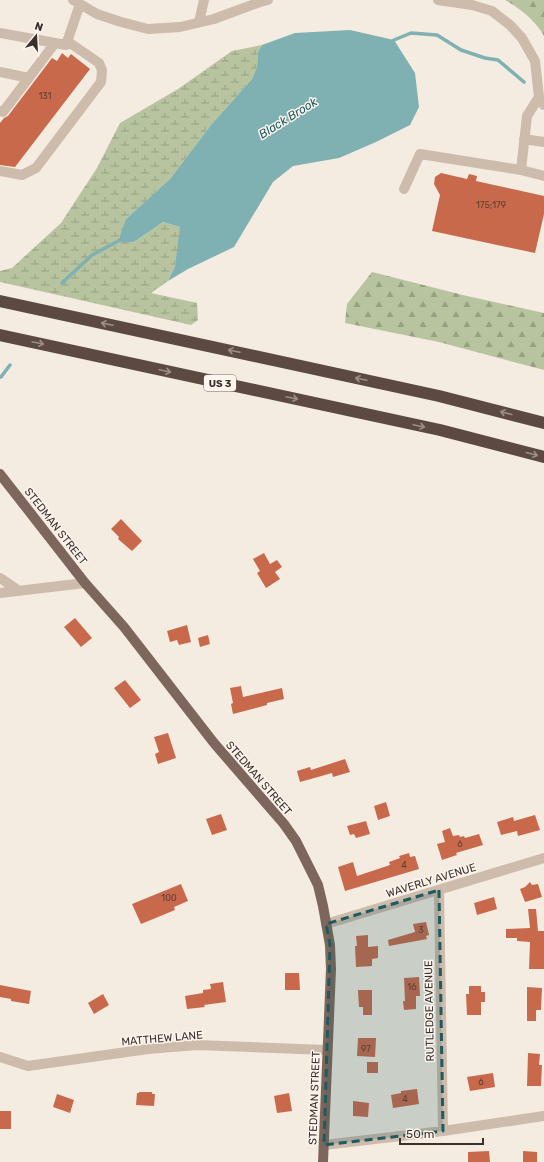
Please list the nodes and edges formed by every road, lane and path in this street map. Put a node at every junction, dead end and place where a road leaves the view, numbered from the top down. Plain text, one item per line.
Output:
1 (204, 0) edge
2 (268, 0) edge
3 (438, 0) edge
4 (77, 2) edge
5 (199, 22) junction
6 (0, 33) edge
7 (67, 42) junction
8 (55, 43) junction
9 (0, 72) edge
10 (29, 78) junction
11 (541, 101) edge
12 (0, 112) edge
13 (524, 139) junction
14 (544, 142) edge
15 (521, 170) junction
16 (0, 171) edge
17 (544, 176) edge
18 (404, 189) dead end
19 (0, 301) edge
20 (0, 335) edge
21 (544, 423) edge
22 (544, 457) edge
23 (0, 474) edge
24 (0, 578) edge
25 (85, 583) junction
26 (19, 591) junction
27 (0, 593) edge
28 (544, 858) edge
29 (439, 890) junction
30 (326, 924) junction
31 (327, 1050) junction
32 (0, 1057) edge
33 (544, 1116) edge
34 (443, 1131) junction
35 (324, 1145) junction
36 (323, 1162) edge

1 - 5 street
2 - 5 street
3 - 11 street
4 - 5 street
4 - 7 street
6 - 8 street
7 - 8 street
7 - 16 street
8 - 10 street
9 - 10 street
10 - 12 street
11 - 13 street
13 - 14 street
13 - 15 street
15 - 17 street
15 - 18 street
21 -> 19 highway
20 -> 22 highway, US 3
23 - 25 main road, STEDMAN STREET
24 - 26 street
25 - 26 street
25 - 30 main road, STEDMAN STREET
26 - 27 street
28 - 29 street, WAVERLY AVENUE
29 - 30 street, WAVERLY AVENUE
29 - 34 street, RUTLEDGE AVENUE
30 - 31 main road, STEDMAN STREET
31 - 32 street, MATTHEW LANE
31 - 35 main road, STEDMAN STREET
33 - 34 street
34 - 35 street
35 - 36 main road, STEDMAN STREET

